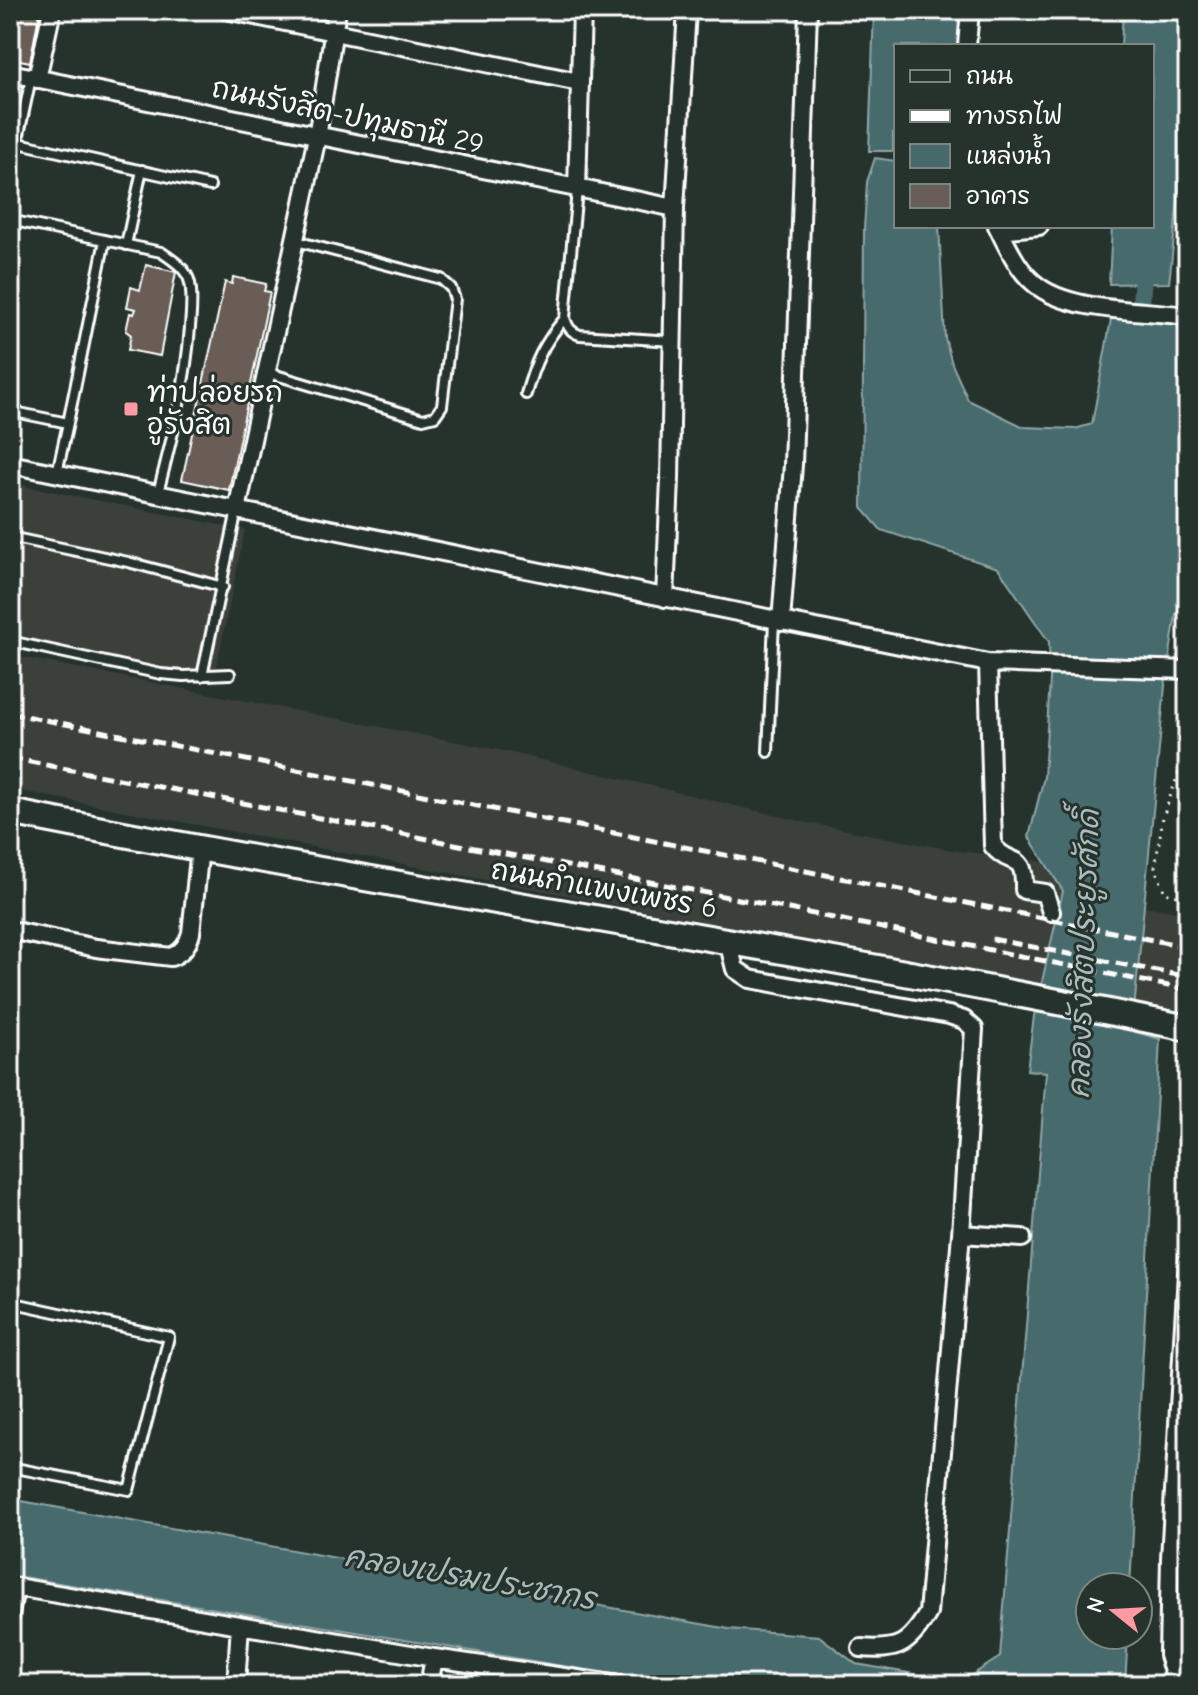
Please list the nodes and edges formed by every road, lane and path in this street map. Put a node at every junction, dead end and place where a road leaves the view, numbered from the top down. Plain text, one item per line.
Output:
1 (52, 10) edge
2 (226, 10) edge
3 (337, 10) edge
4 (582, 10) edge
5 (687, 10) edge
6 (808, 10) edge
7 (970, 10) edge
8 (334, 32) junction
9 (967, 44) edge
10 (10, 73) edge
11 (34, 78) junction
12 (579, 82) junction
13 (317, 137) junction
14 (14, 142) edge
15 (142, 170) junction
16 (10, 177) edge
17 (210, 186) dead end
18 (577, 189) junction
19 (675, 208) junction
20 (10, 220) edge
21 (998, 228) edge
22 (105, 240) junction
23 (296, 241) junction
24 (126, 245) junction
25 (1188, 313) edge
26 (565, 318) junction
27 (673, 341) junction
28 (269, 373) junction
29 (526, 394) dead end
30 (10, 411) edge
31 (68, 423) junction
32 (10, 464) edge
33 (57, 474) junction
34 (158, 493) junction
35 (237, 510) junction
36 (10, 537) edge
37 (223, 587) junction
38 (665, 598) junction
39 (778, 622) junction
40 (10, 641) edge
41 (988, 663) junction
42 (1185, 670) edge
43 (230, 674) dead end
44 (202, 676) junction
45 (1188, 734) edge
46 (768, 752) dead end
47 (10, 812) edge
48 (200, 848) junction
49 (1188, 899) edge
50 (1051, 912) dead end
51 (10, 930) edge
52 (728, 941) junction
53 (1188, 1028) edge
54 (961, 1234) junction
55 (1022, 1238) dead end
56 (1188, 1257) edge
57 (10, 1302) edge
58 (10, 1467) edge
59 (13, 1586) edge
60 (10, 1615) edge
61 (240, 1625) junction
62 (861, 1648) dead end
63 (434, 1658) junction
64 (236, 1685) edge
65 (429, 1685) edge
66 (619, 1685) edge
67 (1177, 1685) edge

1 - 11 street
2 - 8 street
3 - 8 street
4 - 12 street
5 - 19 street
6 - 39 street
7 - 9 street
8 - 12 street
8 - 13 street
10 - 11 street, ถนนรังสิต-ปทุมธานี 29
11 - 13 street, ถนนรังสิต-ปทุมธานี 29
11 - 14 lane
12 - 18 street
13 - 18 street, ถนนรังสิต-ปทุมธานี 29
13 - 23 street
14 - 15 lane
14 - 16 lane
15 - 17 lane
15 - 24 lane
18 - 19 street, ถนนรังสิต-ปทุมธานี 29
18 - 26 lane
19 - 27 street
20 - 22 lane
21 - 25 street
22 - 24 lane
22 - 31 lane
23 - 28 street
23 - 28 lane
24 - 34 lane
26 - 27 lane
26 - 29 lane
27 - 38 street
28 - 35 street
30 - 31 lane
31 - 33 lane
32 - 33 street
33 - 34 street
34 - 35 street
35 - 37 lane
35 - 38 street
36 - 37 lane
37 - 44 lane
38 - 39 street
39 - 41 street
39 - 46 lane
40 - 44 lane
41 - 42 street
41 - 50 street
43 - 44 lane
45 - 49 path
47 - 48 main road, ถนนกำแพงเพชร 6
48 - 51 street
48 - 52 main road, ถนนกำแพงเพชร 6
52 - 53 main road, ถนนกำแพงเพชร 6
52 - 54 street
54 - 55 street
54 - 62 street
56 - 67 street
57 - 58 lane
59 - 60 street
59 - 61 street
61 - 63 street
61 - 64 street
63 - 65 street
63 - 66 street

